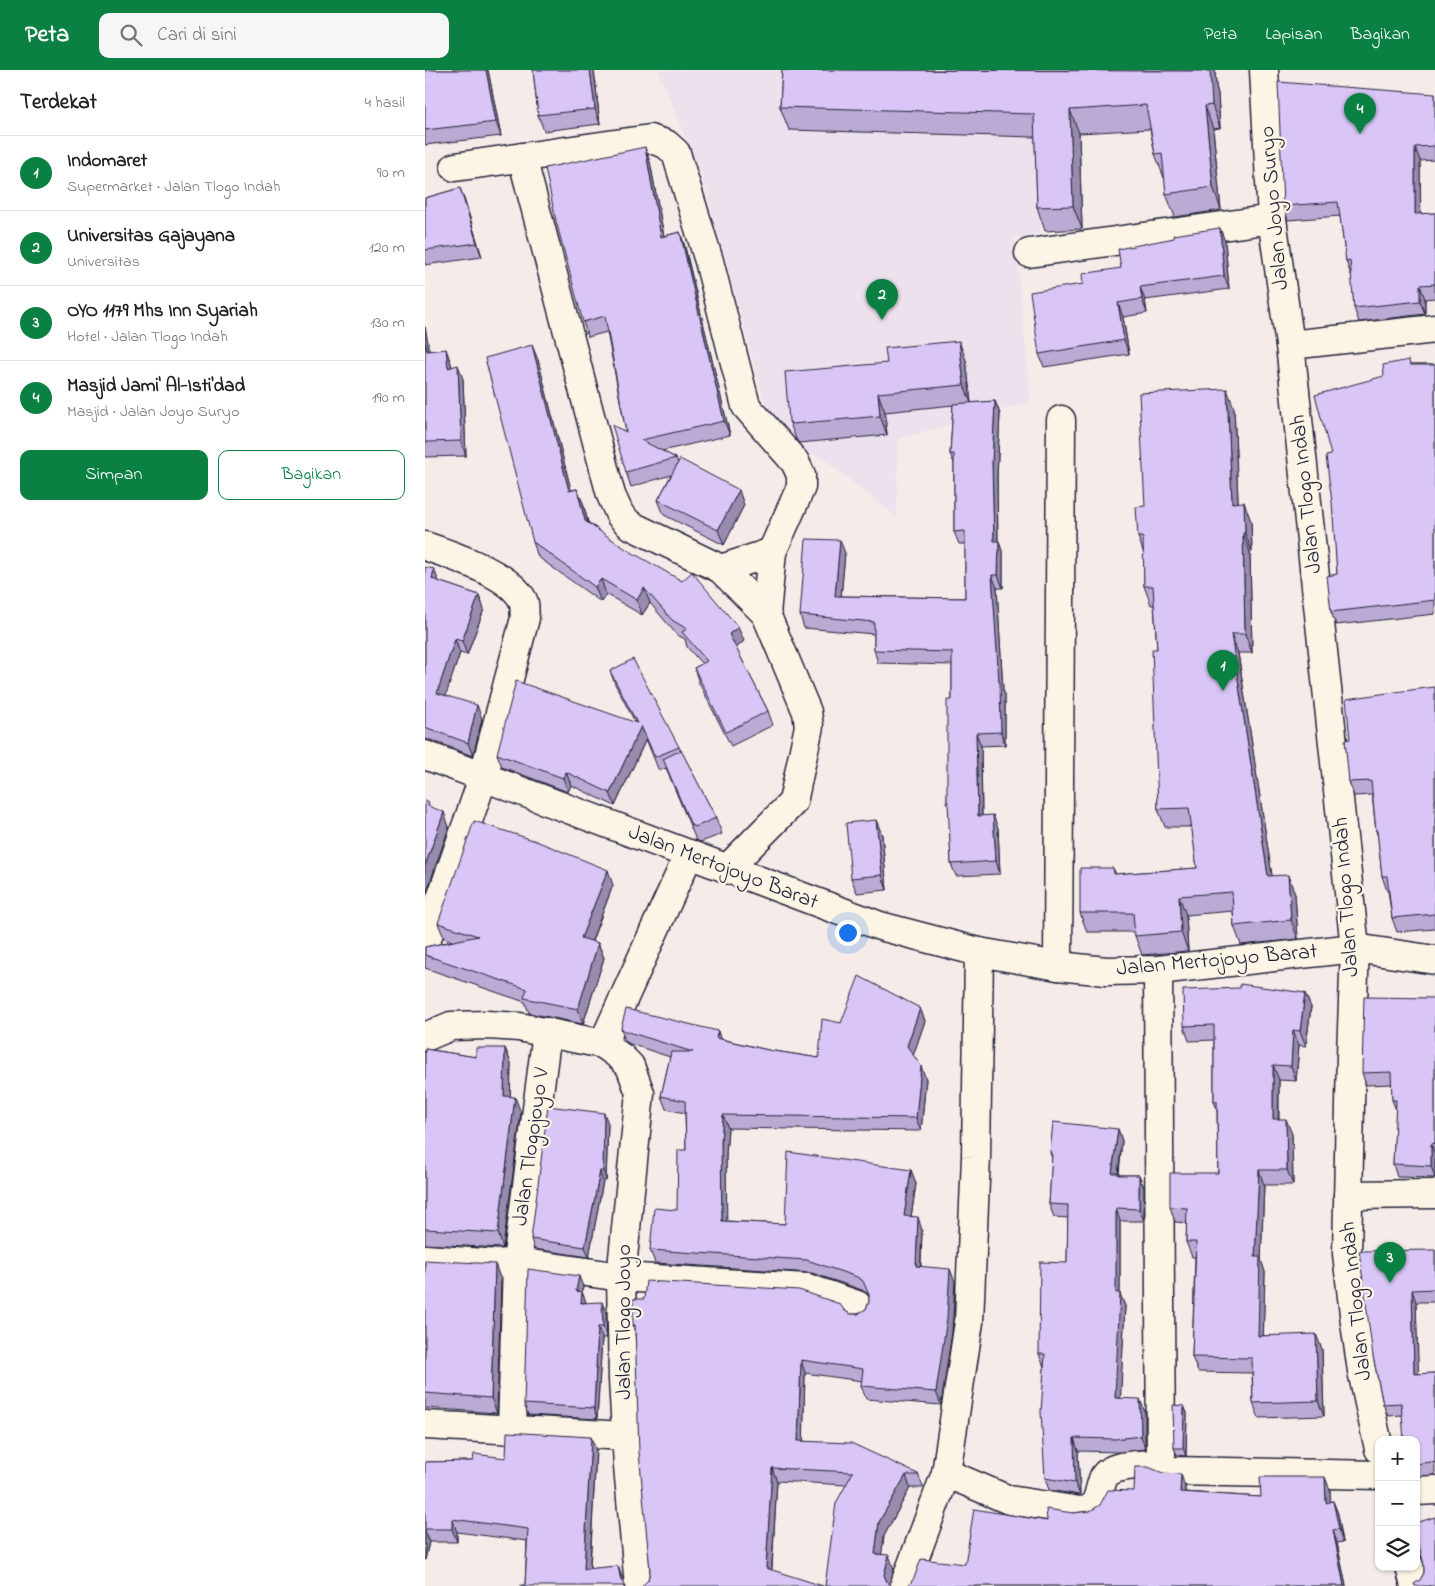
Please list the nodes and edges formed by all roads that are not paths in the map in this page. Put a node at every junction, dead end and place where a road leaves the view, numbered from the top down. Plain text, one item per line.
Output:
1 (1264, 70) edge
2 (522, 157) junction
3 (455, 167) dead end
4 (1272, 219) junction
5 (1029, 253) dead end
6 (1435, 329) edge
7 (1291, 345) junction
8 (1061, 420) dead end
9 (425, 546) edge
10 (772, 552) junction
11 (721, 569) junction
12 (766, 614) junction
13 (425, 756) edge
14 (483, 778) junction
15 (689, 854) junction
16 (728, 868) junction
17 (425, 944) edge
18 (1355, 948) junction
19 (979, 952) junction
20 (1435, 960) edge
21 (1058, 966) junction
22 (1158, 970) junction
23 (547, 1032) junction
24 (425, 1037) edge
25 (603, 1044) junction
26 (1435, 1194) edge
27 (1348, 1195) junction
28 (425, 1259) edge
29 (517, 1262) junction
30 (621, 1277) junction
31 (859, 1312) edge
32 (425, 1426) edge
33 (512, 1430) junction
34 (626, 1436) junction
35 (1376, 1436) edge
36 (1161, 1464) junction
37 (945, 1473) junction
38 (1375, 1476) edge
39 (1435, 1490) edge
40 (1420, 1491) edge
41 (1411, 1571) edge
42 (639, 1586) edge
43 (904, 1586) edge
44 (1415, 1586) edge

1 - 4 street, Jalan Joyo Suryo
2 - 3 street
2 - 10 street
2 - 11 street
4 - 5 street
4 - 7 street, Jalan Joyo Suryo
6 - 7 street
7 - 18 street, Jalan Tlogo Indah
8 - 21 street
9 - 14 street
10 - 11 street
10 - 12 street
11 - 12 street
12 - 16 street
13 - 14 street, Jalan Mertojoyo Barat
14 - 15 street, Jalan Mertojoyo Barat
14 - 17 street
15 - 16 street, Jalan Mertojoyo Barat
15 - 25 street
16 - 19 street, Jalan Mertojoyo Barat
18 - 20 street, Jalan Mertojoyo Barat
18 - 22 street, Jalan Mertojoyo Barat
18 - 27 street, Jalan Tlogo Indah
19 - 21 street, Jalan Mertojoyo Barat
19 - 37 street
21 - 22 street, Jalan Mertojoyo Barat
22 - 36 street
23 - 24 street
23 - 25 street
23 - 29 street, Jalan Tlogojoyo V
25 - 30 street, Jalan Tlogo Joyo
26 - 27 street
27 - 35 street, Jalan Tlogo Indah
28 - 29 street
29 - 30 street
29 - 33 street, Jalan Tlogojoyo V
30 - 31 street
30 - 34 street, Jalan Tlogo Joyo
32 - 33 street
33 - 34 street
34 - 42 street, Jalan Tlogo Joyo
36 - 37 street
36 - 38 street
37 - 43 street
39 - 40 street
41 - 44 street

